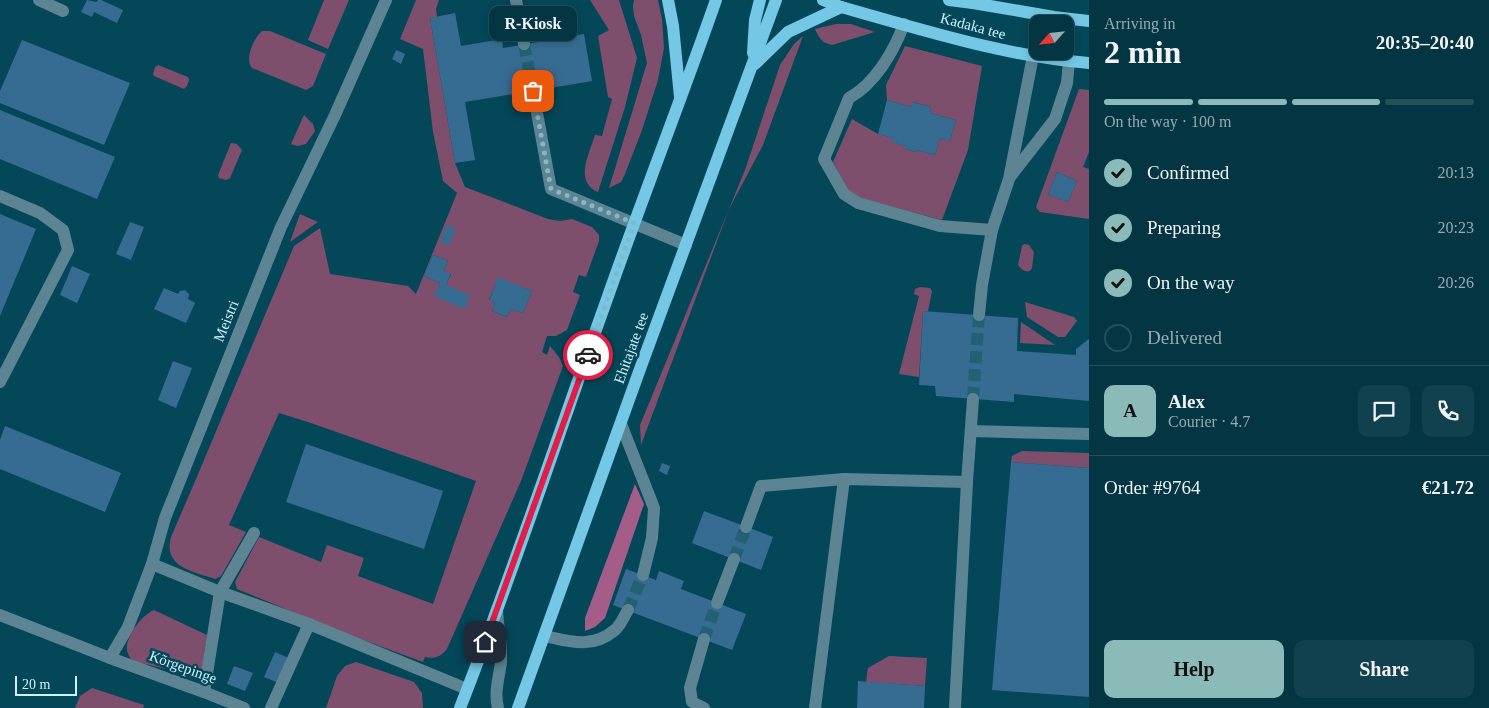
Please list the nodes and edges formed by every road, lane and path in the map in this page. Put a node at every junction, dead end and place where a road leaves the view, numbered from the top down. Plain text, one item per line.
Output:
1 (39, 0) edge
2 (386, 0) edge
3 (516, 0) edge
4 (668, 0) edge
5 (716, 0) edge
6 (760, 0) edge
7 (776, 0) edge
8 (823, 0) edge
9 (949, 0) edge
10 (969, 1) edge
11 (841, 7) junction
12 (63, 10) dead end
13 (1029, 16) edge
14 (1074, 21) edge
15 (1089, 21) edge
16 (904, 24) junction
17 (524, 44) tunnel mouth
18 (1029, 52) edge
19 (1074, 58) edge
20 (1033, 60) edge
21 (1067, 60) edge
22 (1089, 63) edge
23 (753, 65) junction
24 (533, 91) tunnel mouth
25 (680, 103) junction
26 (1009, 179) junction
27 (0, 196) edge
28 (634, 223) junction
29 (992, 230) junction
30 (686, 245) junction
31 (979, 315) tunnel mouth
32 (0, 382) edge
33 (974, 399) tunnel mouth
34 (621, 424) junction
35 (971, 431) junction
36 (1089, 434) edge
37 (844, 479) junction
38 (967, 482) junction
39 (746, 526) tunnel mouth
40 (254, 533) dead end
41 (734, 559) tunnel mouth
42 (152, 564) junction
43 (643, 575) tunnel mouth
44 (220, 592) junction
45 (717, 603) tunnel mouth
46 (628, 610) tunnel mouth
47 (497, 611) junction
48 (0, 615) edge
49 (309, 624) junction
50 (545, 636) junction
51 (704, 639) tunnel mouth
52 (110, 658) junction
53 (467, 689) junction
54 (204, 692) junction
55 (244, 708) edge
56 (272, 708) edge
57 (460, 708) edge
58 (498, 708) edge
59 (518, 708) edge
60 (704, 708) edge
61 (815, 708) edge
62 (955, 708) edge

1 - 12 lane
2 - 42 lane, Meistri
3 - 17 lane
4 - 25 main road
5 - 25 main road
6 - 23 main road
7 - 23 main road, Ehitajate tee
8 - 11 main road, Kadaka tee
9 - 10 main road, Kadaka tee
10 - 13 main road, Kadaka tee
11 - 16 main road, Kadaka tee
11 - 23 main road
14 - 15 main road, Kadaka tee
16 - 18 main road, Kadaka tee
16 - 29 lane
19 - 22 main road, Kadaka tee
20 - 26 lane
21 - 26 lane
23 - 30 main road, Ehitajate tee
24 - 28 lane
25 - 28 main road
26 - 29 lane
27 - 32 lane
28 - 30 lane
28 - 47 main road
29 - 31 lane
30 - 34 main road, Ehitajate tee
33 - 35 lane
34 - 43 lane
34 - 50 main road, Ehitajate tee
35 - 36 lane
35 - 38 lane
37 - 38 lane
37 - 39 lane
37 - 61 lane
38 - 62 lane
40 - 44 lane
41 - 45 lane
42 - 44 lane
42 - 52 lane, Meistri
44 - 49 lane
44 - 54 lane
46 - 50 lane
47 - 53 main road
47 - 58 lane
48 - 52 lane, Kõrgepinge
49 - 53 lane
49 - 56 lane
50 - 59 main road, Ehitajate tee
51 - 60 lane
52 - 54 lane, Kõrgepinge
53 - 57 main road
54 - 55 lane, Kõrgepinge

